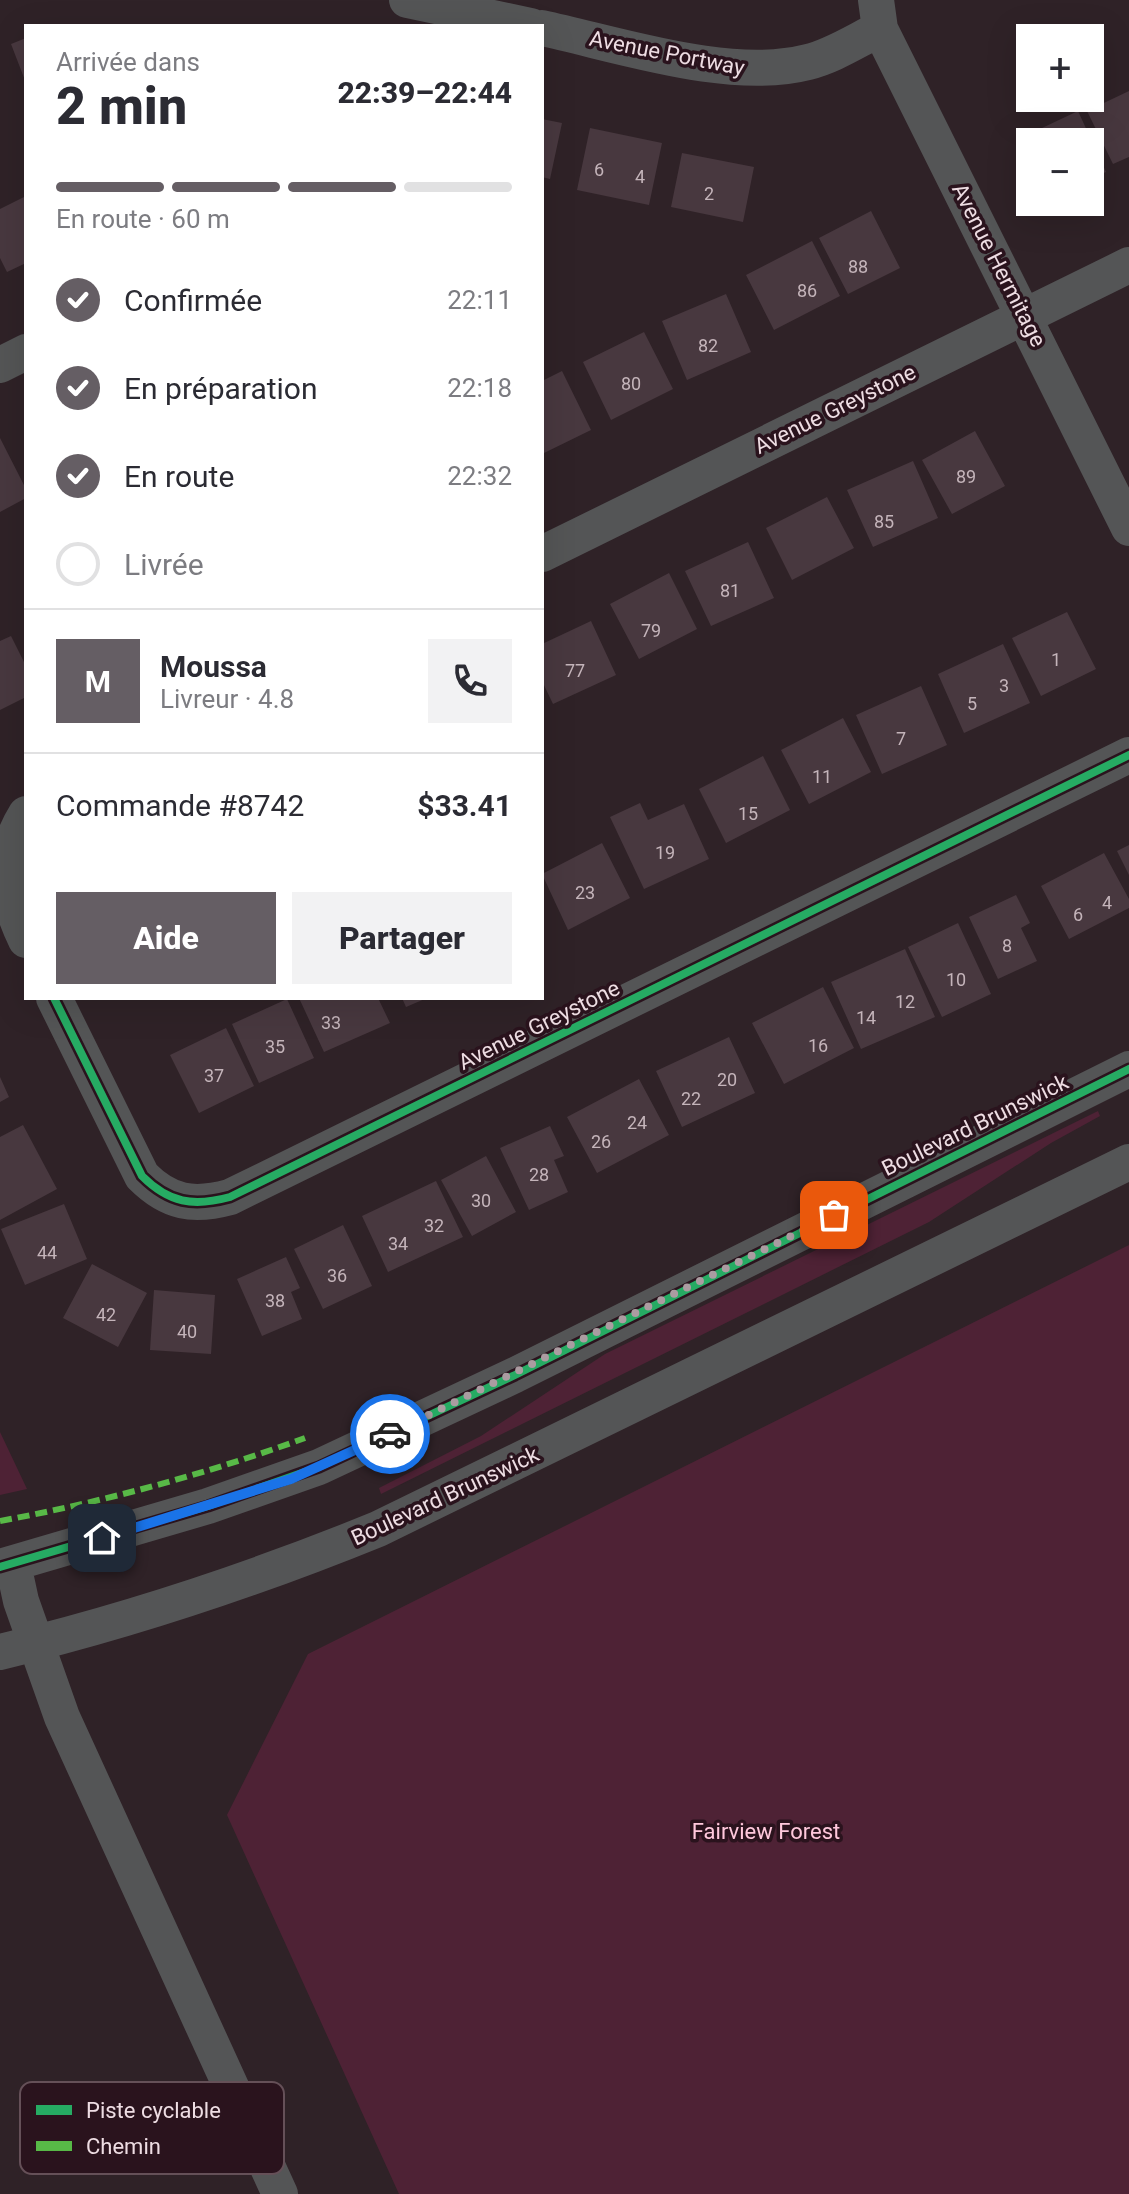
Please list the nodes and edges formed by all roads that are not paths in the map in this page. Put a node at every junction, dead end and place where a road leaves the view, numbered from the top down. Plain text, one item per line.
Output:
1 (420, 8) edge
2 (878, 14) edge
3 (519, 24) edge
4 (544, 28) edge
5 (1129, 265) edge
6 (1025, 315) junction
7 (24, 353) edge
8 (0, 365) edge
9 (1129, 528) edge
10 (544, 553) edge
11 (1129, 755) edge
12 (24, 817) edge
13 (24, 936) edge
14 (55, 1000) edge
15 (1129, 1069) edge
16 (1129, 1162) edge
17 (7, 1565) edge
18 (35, 1643) junction
19 (0, 1652) edge
20 (229, 2082) edge
21 (271, 2174) edge
22 (280, 2194) edge

1 - 3 street
2 - 4 street, Avenue Portway
2 - 6 street, Avenue Hermitage
5 - 6 street, Avenue Greystone
6 - 9 street, Avenue Hermitage
6 - 10 street, Avenue Greystone
7 - 8 street
11 - 14 street, Avenue Greystone
12 - 13 street
15 - 17 street, Boulevard Brunswick
16 - 18 street, Boulevard Brunswick
17 - 18 street
18 - 19 street, Boulevard Brunswick
18 - 20 street
21 - 22 street

